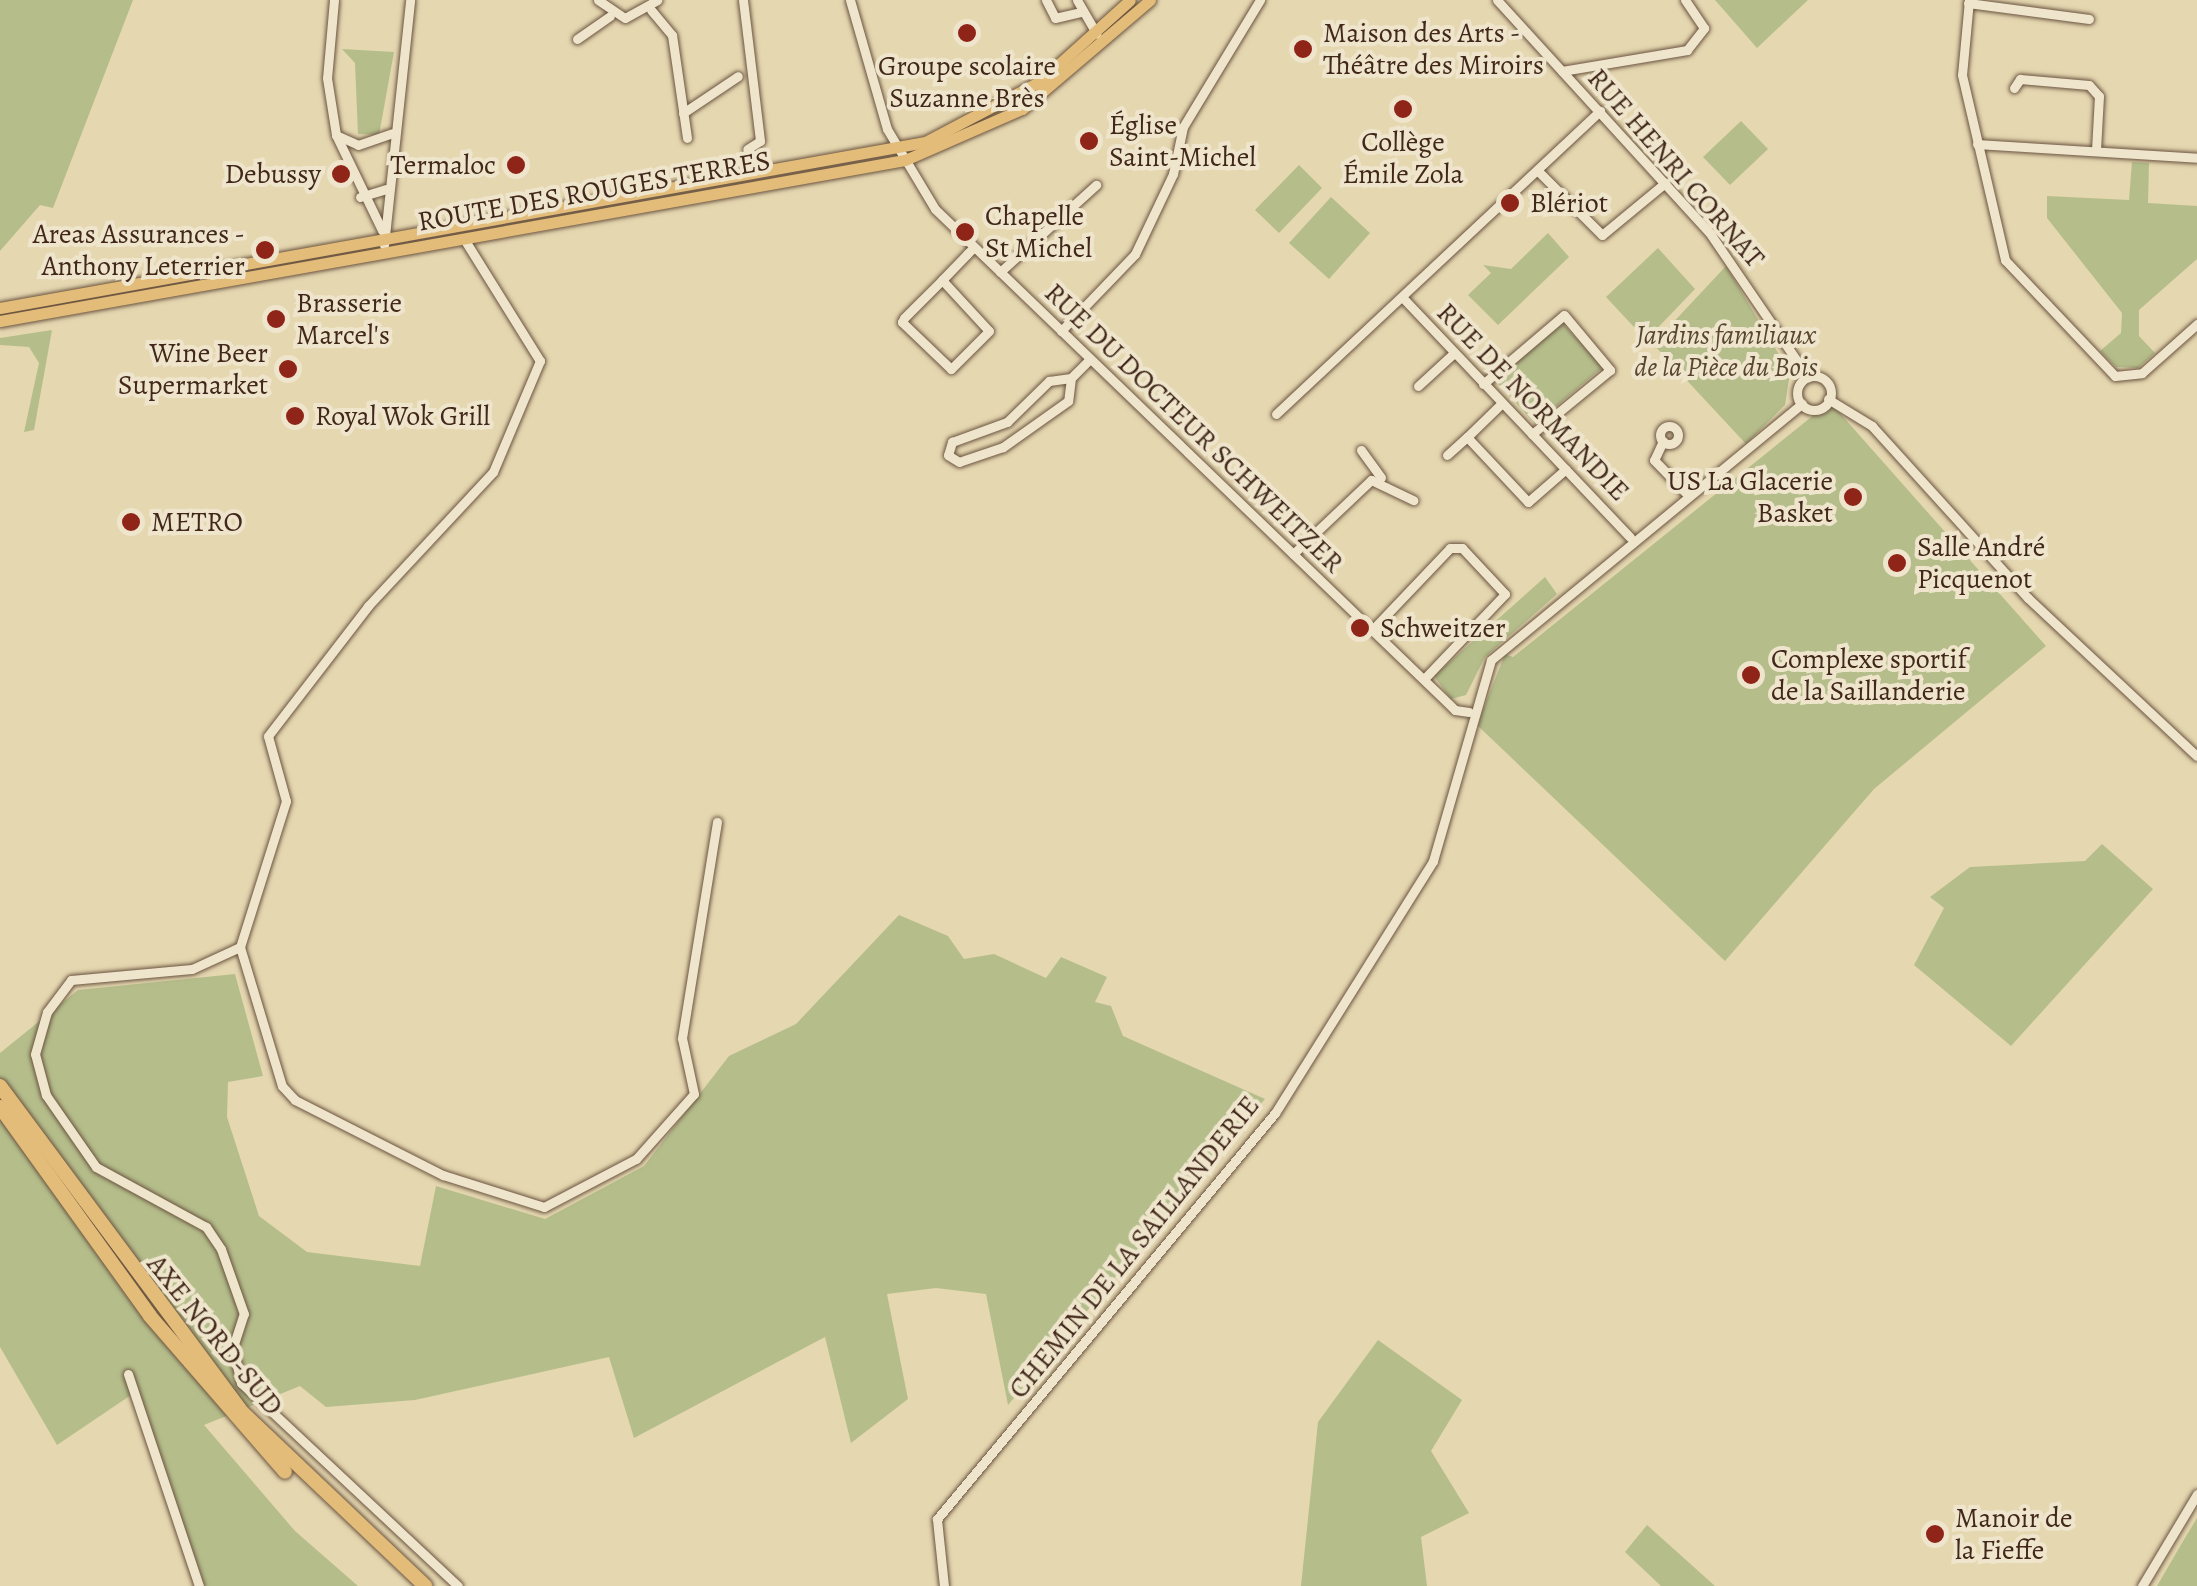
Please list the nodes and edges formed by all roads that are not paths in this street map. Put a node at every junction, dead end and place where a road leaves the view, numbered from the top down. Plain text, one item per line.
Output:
1 (334, 0) edge
2 (410, 0) edge
3 (598, 0) edge
4 (743, 0) edge
5 (850, 0) edge
6 (1046, 0) edge
7 (1077, 0) edge
8 (1130, 0) edge
9 (1150, 0) edge
10 (1260, 0) edge
11 (1497, 0) edge
12 (1686, 0) edge
13 (1969, 2) edge
14 (654, 5) edge
15 (1080, 12) junction
16 (610, 16) junction
17 (2089, 19) dead end
18 (1097, 34) junction
19 (577, 39) dead end
20 (1562, 71) junction
21 (738, 76) dead end
22 (2014, 88) dead end
23 (1600, 111) junction
24 (683, 113) junction
25 (392, 132) junction
26 (336, 135) junction
27 (687, 138) dead end
28 (373, 143) junction
29 (358, 144) junction
30 (1976, 144) junction
31 (2197, 147) edge
32 (746, 149) dead end
33 (2096, 150) junction
34 (901, 155) junction
35 (390, 158) junction
36 (2196, 158) edge
37 (1537, 170) junction
38 (349, 172) junction
39 (1664, 183) junction
40 (1096, 185) dead end
41 (386, 190) junction
42 (360, 198) junction
43 (464, 239) junction
44 (384, 242) junction
45 (973, 248) junction
46 (1000, 272) junction
47 (942, 280) junction
48 (1404, 298) junction
49 (0, 308) edge
50 (0, 321) edge
51 (2197, 324) edge
52 (1062, 331) junction
53 (1454, 353) junction
54 (1090, 360) junction
55 (1808, 377) junction
56 (1071, 378) junction
57 (1483, 384) junction
58 (1418, 386) dead end
59 (1828, 399) junction
60 (1502, 403) junction
61 (1802, 404) junction
62 (1276, 414) dead end
63 (1532, 434) junction
64 (1466, 437) junction
65 (1662, 441) dead end
66 (1361, 450) dead end
67 (1447, 455) dead end
68 (1566, 469) junction
69 (1381, 478) junction
70 (1687, 494) junction
71 (1413, 500) dead end
72 (1630, 537) junction
73 (1293, 554) junction
74 (1372, 630) junction
75 (1424, 680) junction
76 (1469, 712) junction
77 (2197, 756) edge
78 (716, 822) dead end
79 (240, 947) junction
80 (0, 1086) edge
81 (0, 1106) edge
82 (128, 1374) dead end
83 (2197, 1494) edge
84 (199, 1586) edge
85 (409, 1586) edge
86 (424, 1586) edge
87 (458, 1586) edge
88 (944, 1586) edge
89 (2142, 1586) edge

1 - 26 street
2 - 25 street
3 - 16 street
4 - 32 street
5 - 34 street
6 - 15 street
7 - 15 street
8 - 18 main road, ROUTE DES ROUGES TERRES
9 - 34 main road, ROUTE DES ROUGES TERRES
10 - 52 street
11 - 20 street, RUE HENRI CORNAT
12 - 20 street
13 - 17 street
13 - 30 street
14 - 16 street
14 - 24 street
15 - 18 street
16 - 19 street
18 - 34 main road, ROUTE DES ROUGES TERRES
20 - 23 street, RUE HENRI CORNAT
21 - 24 street
22 - 33 street
23 - 37 street
23 - 39 street, RUE HENRI CORNAT
24 - 27 street
25 - 28 street
25 - 35 street
26 - 29 street
26 - 38 street
28 - 29 street
28 - 35 street
29 - 38 street
30 - 33 street
30 - 51 street
31 - 36 street
33 - 36 street
34 - 43 main road, ROUTE DES ROUGES TERRES
34 - 44 main road, ROUTE DES ROUGES TERRES
34 - 45 street, RUE DU DOCTEUR SCHWEITZER
35 - 41 street
37 - 39 street
37 - 48 street
38 - 42 street
39 - 55 street, RUE HENRI CORNAT
40 - 46 street
41 - 42 street
41 - 44 street
42 - 44 street
43 - 44 main road, ROUTE DES ROUGES TERRES
43 - 79 street
44 - 49 main road, ROUTE DES ROUGES TERRES
44 - 50 main road, ROUTE DES ROUGES TERRES
45 - 46 street, RUE DU DOCTEUR SCHWEITZER
45 - 47 street
46 - 52 street, RUE DU DOCTEUR SCHWEITZER
47 - 47 street
48 - 53 street, RUE DE NORMANDIE
48 - 62 street
52 - 54 street, RUE DU DOCTEUR SCHWEITZER
53 - 57 street, RUE DE NORMANDIE
53 - 58 street
54 - 56 street
54 - 73 street, RUE DU DOCTEUR SCHWEITZER
55 - 59 street
55 - 61 street
56 - 56 street
57 - 60 street, RUE DE NORMANDIE
57 - 63 street
59 - 61 street
59 - 77 street
60 - 63 street, RUE DE NORMANDIE
60 - 64 street
61 - 70 street
63 - 68 street, RUE DE NORMANDIE
64 - 67 street
64 - 68 street
65 - 70 street
66 - 69 street
68 - 72 street, RUE DE NORMANDIE
69 - 71 street
69 - 73 street
70 - 72 street
72 - 76 street
73 - 74 street, RUE DU DOCTEUR SCHWEITZER
74 - 75 street, RUE DU DOCTEUR SCHWEITZER
74 - 75 street
75 - 76 street, RUE DU DOCTEUR SCHWEITZER
76 - 88 street, CHEMIN DE LA SAILLANDERIE
78 - 79 street
79 - 87 street
80 - 86 highway, AXE NORD-SUD
81 - 85 highway, AXE NORD-SUD
82 - 84 street
83 - 89 street

